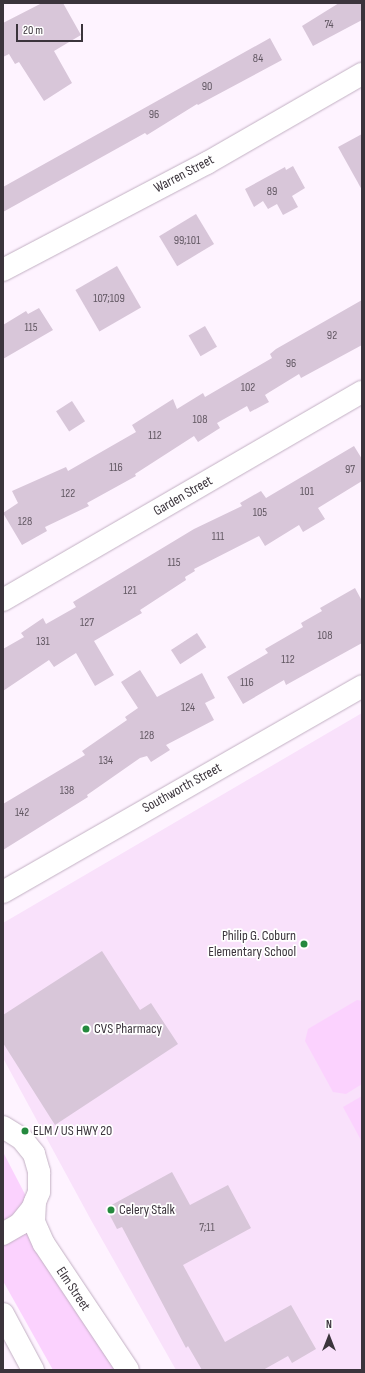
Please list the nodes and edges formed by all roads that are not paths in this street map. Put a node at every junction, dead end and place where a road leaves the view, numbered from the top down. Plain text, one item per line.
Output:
1 (362, 74) edge
2 (3, 270) edge
3 (362, 392) edge
4 (3, 600) edge
5 (362, 686) edge
6 (3, 892) edge
7 (3, 1127) edge
8 (35, 1202) junction
9 (3, 1234) edge
10 (3, 1314) edge
11 (124, 1364) edge
12 (33, 1370) edge

1 - 2 street, Warren Street
3 - 4 street, Garden Street
5 - 6 street, Southworth Street
7 - 8 street
8 - 9 street
8 - 11 street, Elm Street
10 - 12 street

